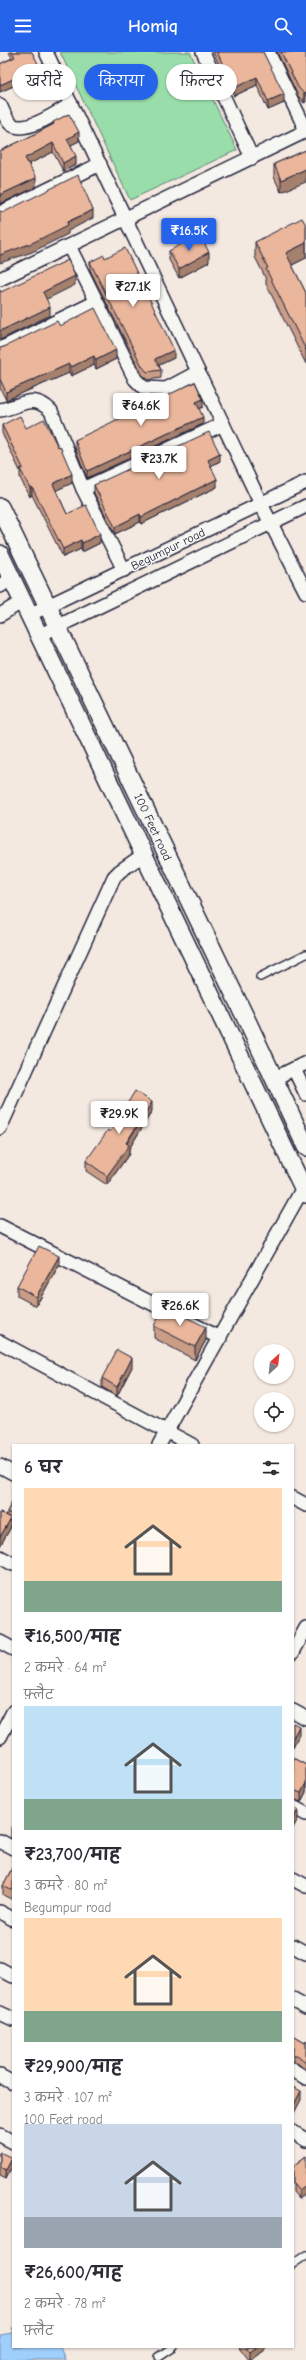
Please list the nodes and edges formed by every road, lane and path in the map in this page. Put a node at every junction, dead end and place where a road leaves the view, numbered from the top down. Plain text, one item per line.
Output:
1 (46, 52) edge
2 (203, 52) edge
3 (268, 52) edge
4 (71, 104) junction
5 (0, 105) edge
6 (306, 131) edge
7 (252, 158) junction
8 (100, 164) junction
9 (0, 213) edge
10 (126, 219) junction
11 (69, 246) junction
12 (0, 280) edge
13 (96, 302) junction
14 (0, 349) edge
15 (198, 372) junction
16 (0, 410) edge
17 (223, 424) junction
18 (306, 482) edge
19 (83, 488) junction
20 (261, 504) junction
21 (306, 506) edge
22 (0, 507) edge
23 (270, 522) junction
24 (0, 554) edge
25 (124, 570) junction
26 (6, 582) edge
27 (306, 592) edge
28 (49, 605) junction
29 (26, 608) junction
30 (0, 615) edge
31 (57, 625) junction
32 (40, 635) junction
33 (143, 855) junction
34 (305, 956) edge
35 (260, 977) dead end
36 (300, 1066) edge
37 (273, 1079) junction
38 (306, 1094) edge
39 (0, 1128) edge
40 (306, 1147) edge
41 (305, 1191) edge
42 (0, 1226) edge
43 (220, 1338) junction
44 (0, 1342) edge
45 (166, 1432) junction
46 (160, 1444) edge
47 (190, 1444) edge
48 (0, 1466) edge
49 (12, 1472) edge
50 (294, 1499) edge
51 (306, 1505) edge
52 (0, 1557) edge
53 (12, 1563) edge
54 (302, 1629) edge
55 (0, 1642) edge
56 (12, 1648) edge
57 (294, 1649) edge
58 (294, 1712) edge
59 (12, 1714) edge
60 (306, 1718) edge
61 (5, 1728) edge
62 (294, 1808) edge
63 (306, 1814) edge
64 (0, 1841) edge
65 (12, 1847) edge
66 (294, 1880) edge
67 (306, 1886) edge
68 (0, 1912) edge
69 (12, 1918) edge
70 (294, 1947) edge
71 (306, 1953) edge
72 (0, 1969) edge
73 (12, 1975) edge
74 (294, 2001) edge
75 (306, 2007) edge
76 (0, 2013) edge
77 (12, 2019) edge
78 (294, 2071) edge
79 (0, 2076) edge
80 (306, 2078) edge
81 (12, 2082) edge
82 (294, 2133) edge
83 (0, 2135) edge
84 (306, 2140) edge
85 (12, 2141) edge
86 (306, 2255) edge
87 (294, 2263) edge
88 (173, 2348) edge
89 (160, 2357) dead end

1 - 4 street
2 - 7 street
3 - 6 street
4 - 5 street
4 - 8 street
6 - 7 street
7 - 10 street
8 - 9 street
8 - 10 street
10 - 11 street
10 - 15 street
11 - 12 street
11 - 13 street
13 - 14 street
13 - 15 street
15 - 17 street
16 - 19 street
17 - 19 street
17 - 20 street
18 - 20 street, Begumpur road
19 - 25 street
20 - 23 street
20 - 25 street, Begumpur road
21 - 23 street, Begumpur road
22 - 28 street, 100 Feet road
23 - 27 street
23 - 31 street, Begumpur road
24 - 26 street, 100 Feet road
25 - 28 street, Begumpur road
26 - 29 street, 100 Feet road
28 - 29 street, Begumpur road
28 - 31 street, 100 Feet road
29 - 30 street, Begumpur road
29 - 32 street, 100 Feet road
31 - 32 street, Begumpur road
31 - 37 street, 100 Feet road
32 - 33 street, 100 Feet road
33 - 39 street
33 - 41 street, 100 Feet road
34 - 35 lane
36 - 37 street
36 - 38 street
37 - 40 street, 100 Feet road
41 - 43 street
42 - 43 street
43 - 45 street
44 - 45 street
45 - 46 street
45 - 47 street
48 - 49 street
50 - 51 street
52 - 53 street
54 - 57 street
55 - 56 street
58 - 60 street
59 - 61 street
62 - 63 street
64 - 65 street
66 - 67 street
68 - 69 street
70 - 71 street
72 - 73 street
74 - 75 street
76 - 77 street
78 - 80 street
79 - 81 street
82 - 84 street
83 - 85 street
86 - 87 lane
88 - 89 lane

